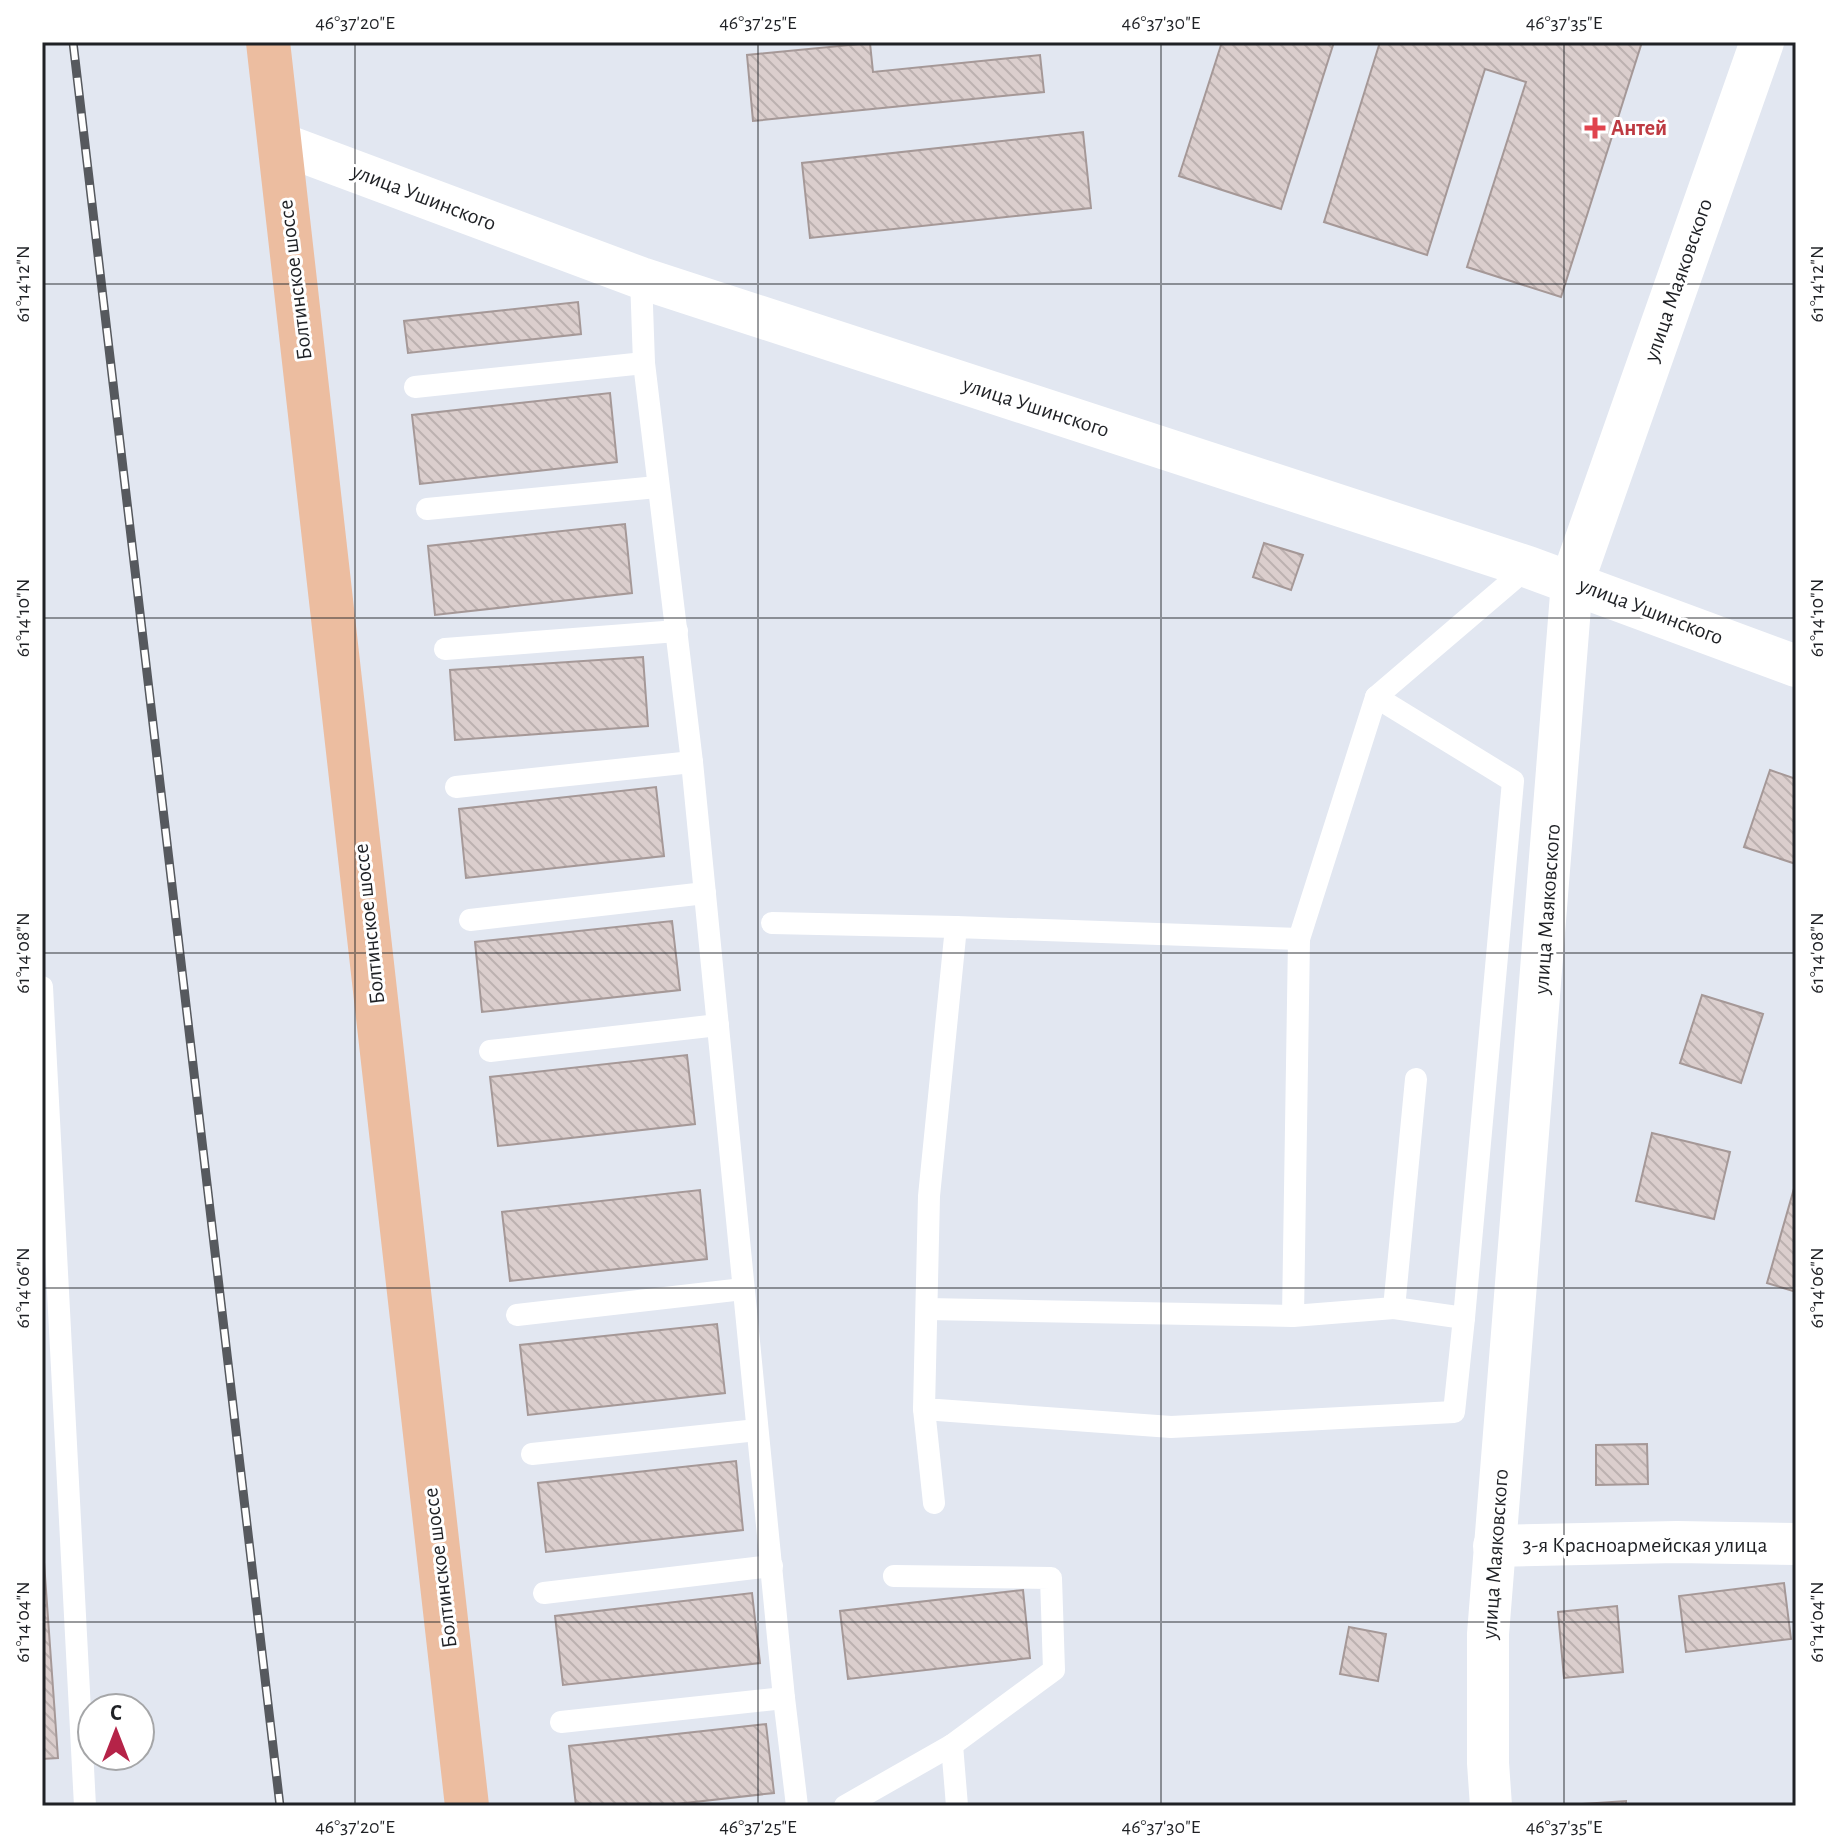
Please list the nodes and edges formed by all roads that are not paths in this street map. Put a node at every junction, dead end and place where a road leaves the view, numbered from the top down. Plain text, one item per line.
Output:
1 (268, 42) edge
2 (1762, 42) edge
3 (279, 143) junction
4 (641, 278) junction
5 (644, 363) junction
6 (415, 387) dead end
7 (657, 487) junction
8 (427, 509) dead end
9 (1528, 567) junction
10 (1572, 582) junction
11 (677, 631) junction
12 (445, 649) dead end
13 (1796, 666) edge
14 (1376, 697) junction
15 (692, 762) junction
16 (456, 787) dead end
17 (705, 893) junction
18 (470, 920) dead end
19 (772, 923) dead end
20 (956, 927) junction
21 (1299, 939) junction
22 (42, 987) edge
23 (718, 1025) junction
24 (490, 1051) dead end
25 (1416, 1079) dead end
26 (743, 1289) junction
27 (1394, 1308) junction
28 (927, 1309) junction
29 (517, 1315) dead end
30 (1293, 1316) junction
31 (1464, 1318) junction
32 (924, 1409) junction
33 (757, 1430) junction
34 (532, 1454) dead end
35 (934, 1503) dead end
36 (1796, 1544) edge
37 (1494, 1546) junction
38 (772, 1566) junction
39 (894, 1576) dead end
40 (544, 1593) dead end
41 (784, 1698) junction
42 (561, 1722) dead end
43 (952, 1745) junction
44 (85, 1806) edge
45 (467, 1806) edge
46 (797, 1806) edge
47 (845, 1806) edge
48 (957, 1806) edge
49 (1491, 1806) edge

1 - 3 main road, Болтинское шоссе
2 - 10 street, улица Маяковского
3 - 4 street, улица Ушинского
3 - 45 main road, Болтинское шоссе
4 - 5 lane
4 - 9 street, улица Ушинского
5 - 6 lane
5 - 7 lane
7 - 8 lane
7 - 11 lane
9 - 10 street, улица Ушинского
9 - 14 lane
10 - 13 street, улица Ушинского
10 - 37 street, улица Маяковского
11 - 12 lane
11 - 15 lane
14 - 21 lane
14 - 31 lane
15 - 16 lane
15 - 17 lane
17 - 18 lane
17 - 23 lane
19 - 20 lane
20 - 21 lane
20 - 28 lane
21 - 30 lane
22 - 44 lane
23 - 24 lane
23 - 26 lane
25 - 27 lane
26 - 29 lane
26 - 33 lane
27 - 30 lane
27 - 31 lane
28 - 30 lane
28 - 32 lane
31 - 32 lane
32 - 35 lane
33 - 34 lane
33 - 38 lane
36 - 37 street, 3-я Красноармейская улица
37 - 49 street, улица Маяковского
38 - 40 lane
38 - 41 lane
39 - 43 lane
41 - 42 lane
41 - 46 lane
43 - 47 lane
43 - 48 lane

